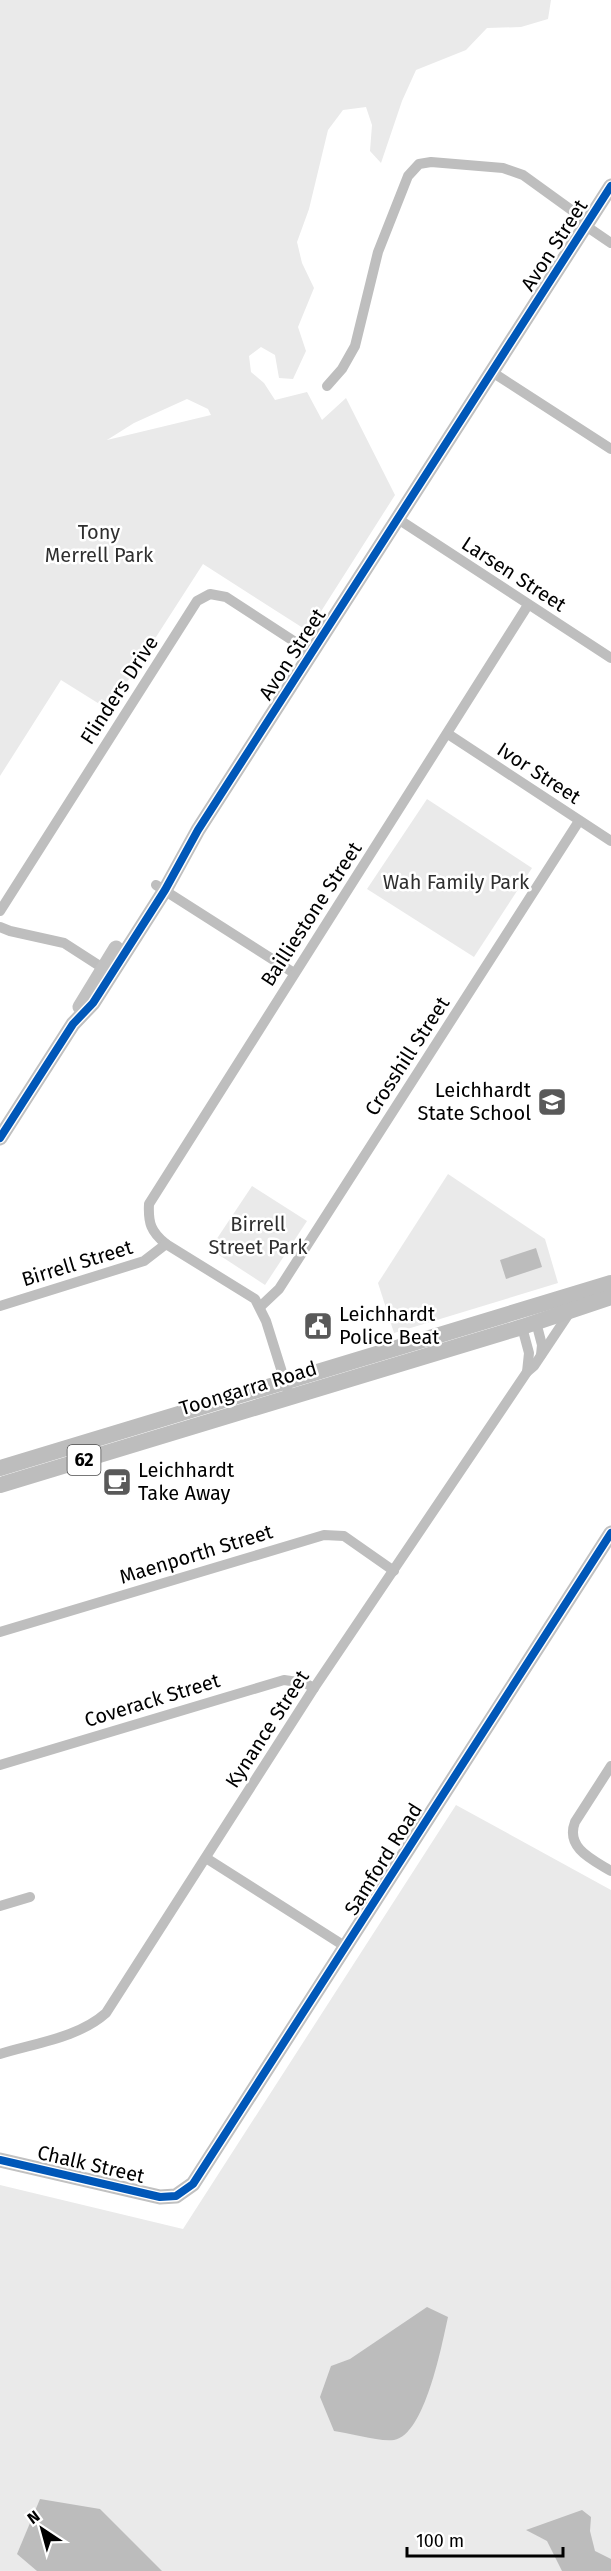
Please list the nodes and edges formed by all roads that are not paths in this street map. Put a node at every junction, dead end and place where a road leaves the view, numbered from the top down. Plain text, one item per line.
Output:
1 (611, 186) edge
2 (587, 224) junction
3 (611, 243) edge
4 (492, 372) junction
5 (327, 386) dead end
6 (611, 449) edge
7 (398, 519) junction
8 (528, 605) junction
9 (312, 653) junction
10 (611, 658) edge
11 (448, 734) junction
12 (579, 820) junction
13 (611, 841) edge
14 (161, 888) junction
15 (0, 911) edge
16 (0, 927) edge
17 (107, 971) junction
18 (294, 973) junction
19 (0, 1138) edge
20 (166, 1244) junction
21 (611, 1283) edge
22 (611, 1297) edge
23 (0, 1306) edge
24 (261, 1306) junction
25 (572, 1309) junction
26 (528, 1319) junction
27 (542, 1356) junction
28 (527, 1372) junction
29 (287, 1389) junction
30 (0, 1468) edge
31 (0, 1485) edge
32 (608, 1543) edge
33 (394, 1571) junction
34 (0, 1632) edge
35 (314, 1688) junction
36 (0, 1765) edge
37 (611, 1766) edge
38 (206, 1858) junction
39 (611, 1871) edge
40 (30, 1897) dead end
41 (0, 1906) edge
42 (346, 1947) junction
43 (0, 2054) edge
44 (0, 2160) edge
45 (176, 2196) joint

1 - 2 street, Avon Street
2 - 3 street
2 - 4 street, Avon Street
2 - 5 street
4 - 6 street
4 - 7 street, Avon Street
7 - 8 street, Larsen Street
7 - 9 street, Avon Street
8 - 10 street, Larsen Street
8 - 11 street, Bailliestone Street
9 - 14 street, Avon Street
9 - 15 street, Flinders Drive
11 - 12 street, Ivor Street
11 - 18 street, Bailliestone Street
12 - 13 street, Ivor Street
12 - 24 street, Crosshill Street
14 - 17 street, Avon Street
14 - 18 street
16 - 17 street
17 - 19 street, Avon Street
18 - 20 street, Bailliestone Street
20 - 23 street, Birrell Street
20 - 24 street
21 - 26 main road, Toongarra Road / 62
22 - 25 main road, Toongarra Road / 62
24 - 29 street
25 - 26 main road, Toongarra Road / 62
25 - 27 street, Kynance Street
26 - 27 street
26 - 28 street
26 - 29 main road, Toongarra Road / 62
27 - 28 street, Kynance Street
28 - 33 street, Kynance Street
29 - 30 main road, Toongarra Road / 62
29 - 31 main road, Toongarra Road / 62
32 - 42 street, Samford Road
33 - 34 street, Maenporth Street
33 - 35 street, Kynance Street
35 - 36 street, Coverack Street
35 - 38 street, Kynance Street
37 - 39 street
38 - 42 street
38 - 43 street, Kynance Street
40 - 41 street
42 - 45 street, Samford Road
44 - 45 street, Chalk Street

